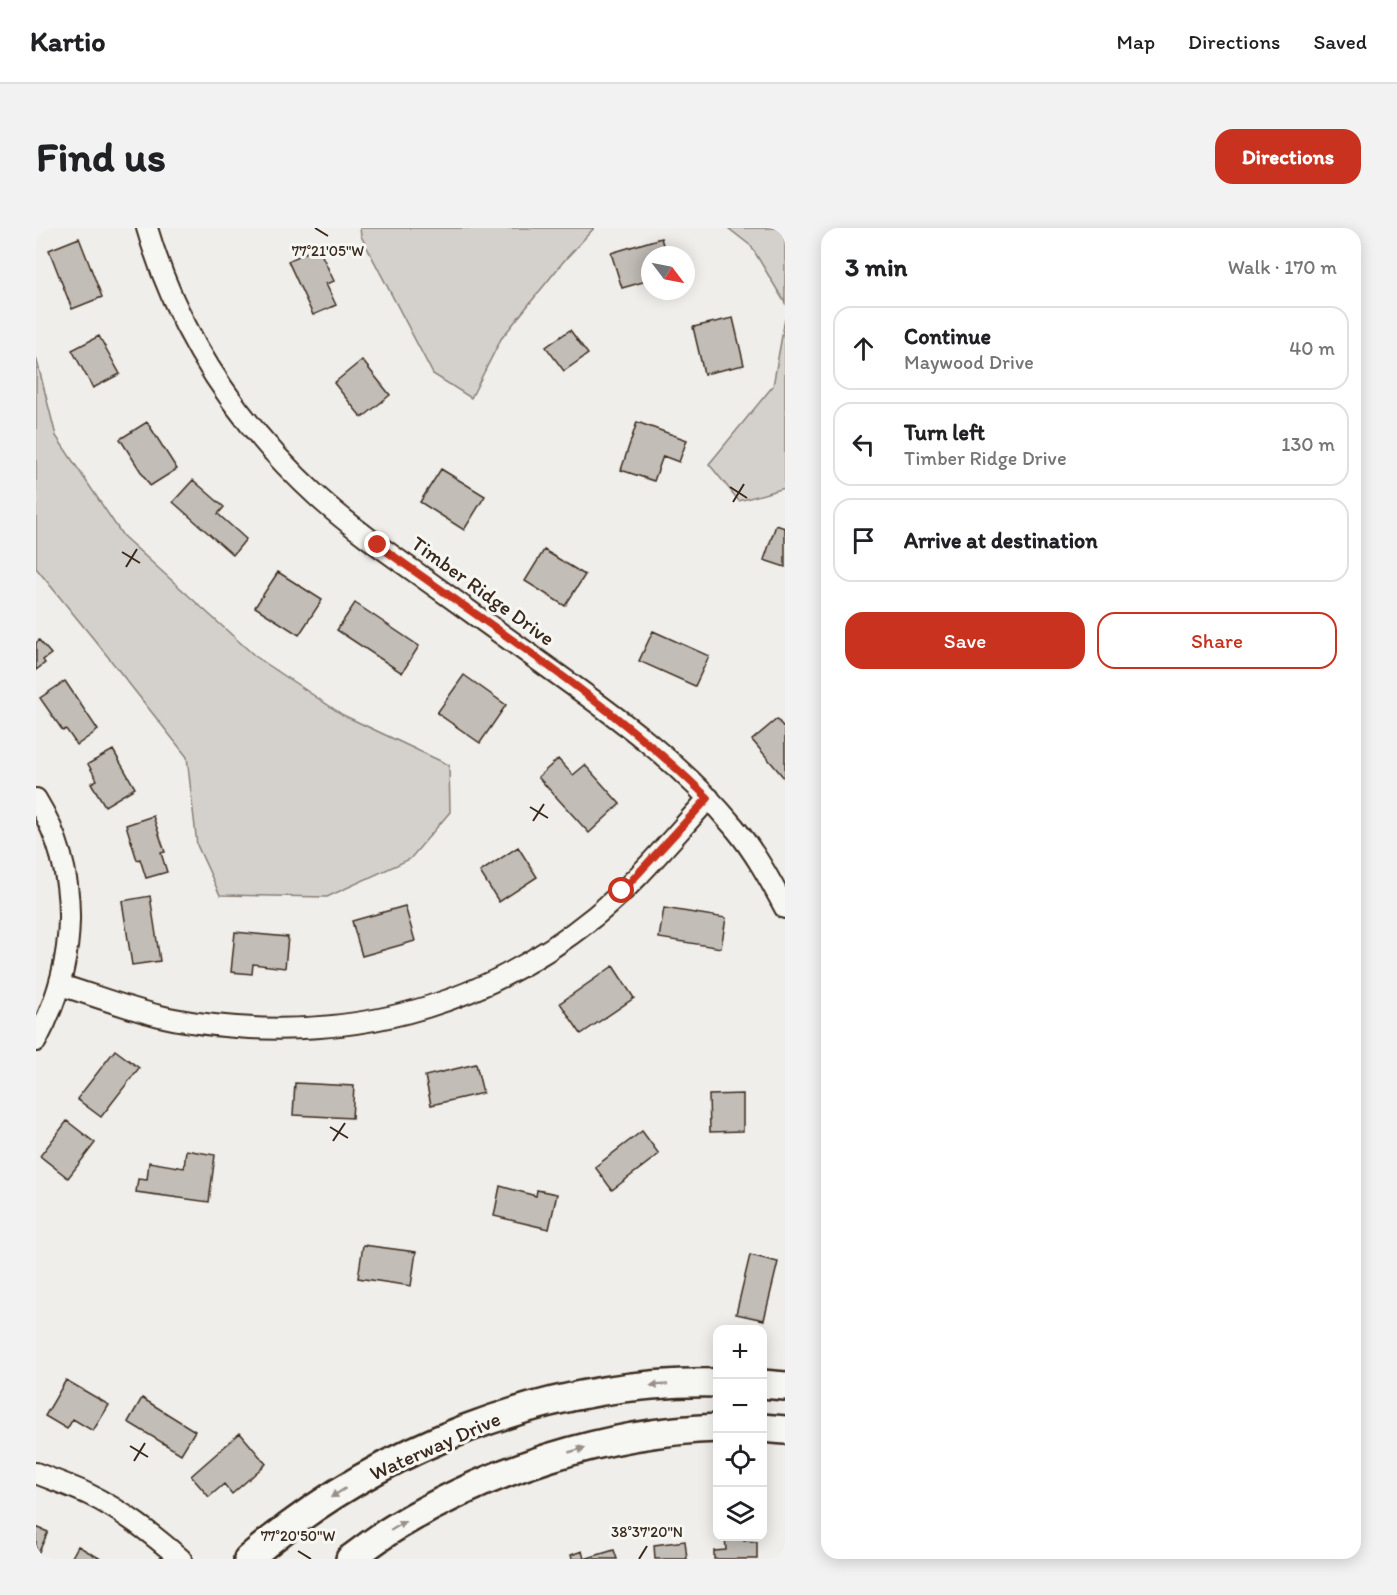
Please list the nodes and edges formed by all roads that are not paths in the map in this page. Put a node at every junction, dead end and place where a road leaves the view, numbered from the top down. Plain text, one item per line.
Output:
1 (147, 228) edge
2 (708, 798) junction
3 (36, 799) edge
4 (785, 908) edge
5 (60, 985) junction
6 (36, 1041) edge
7 (713, 1383) edge
8 (767, 1384) edge
9 (785, 1386) edge
10 (713, 1428) edge
11 (767, 1428) edge
12 (785, 1430) edge
13 (36, 1473) edge
14 (181, 1559) edge
15 (248, 1559) edge
16 (350, 1559) edge

1 - 2 street, Timber Ridge Drive
2 - 4 street, Timber Ridge Drive
2 - 5 street
3 - 5 street
5 - 6 street
7 -> 15 main road, Waterway Drive
8 - 9 main road
16 -> 10 main road
11 - 12 main road
13 - 14 street

